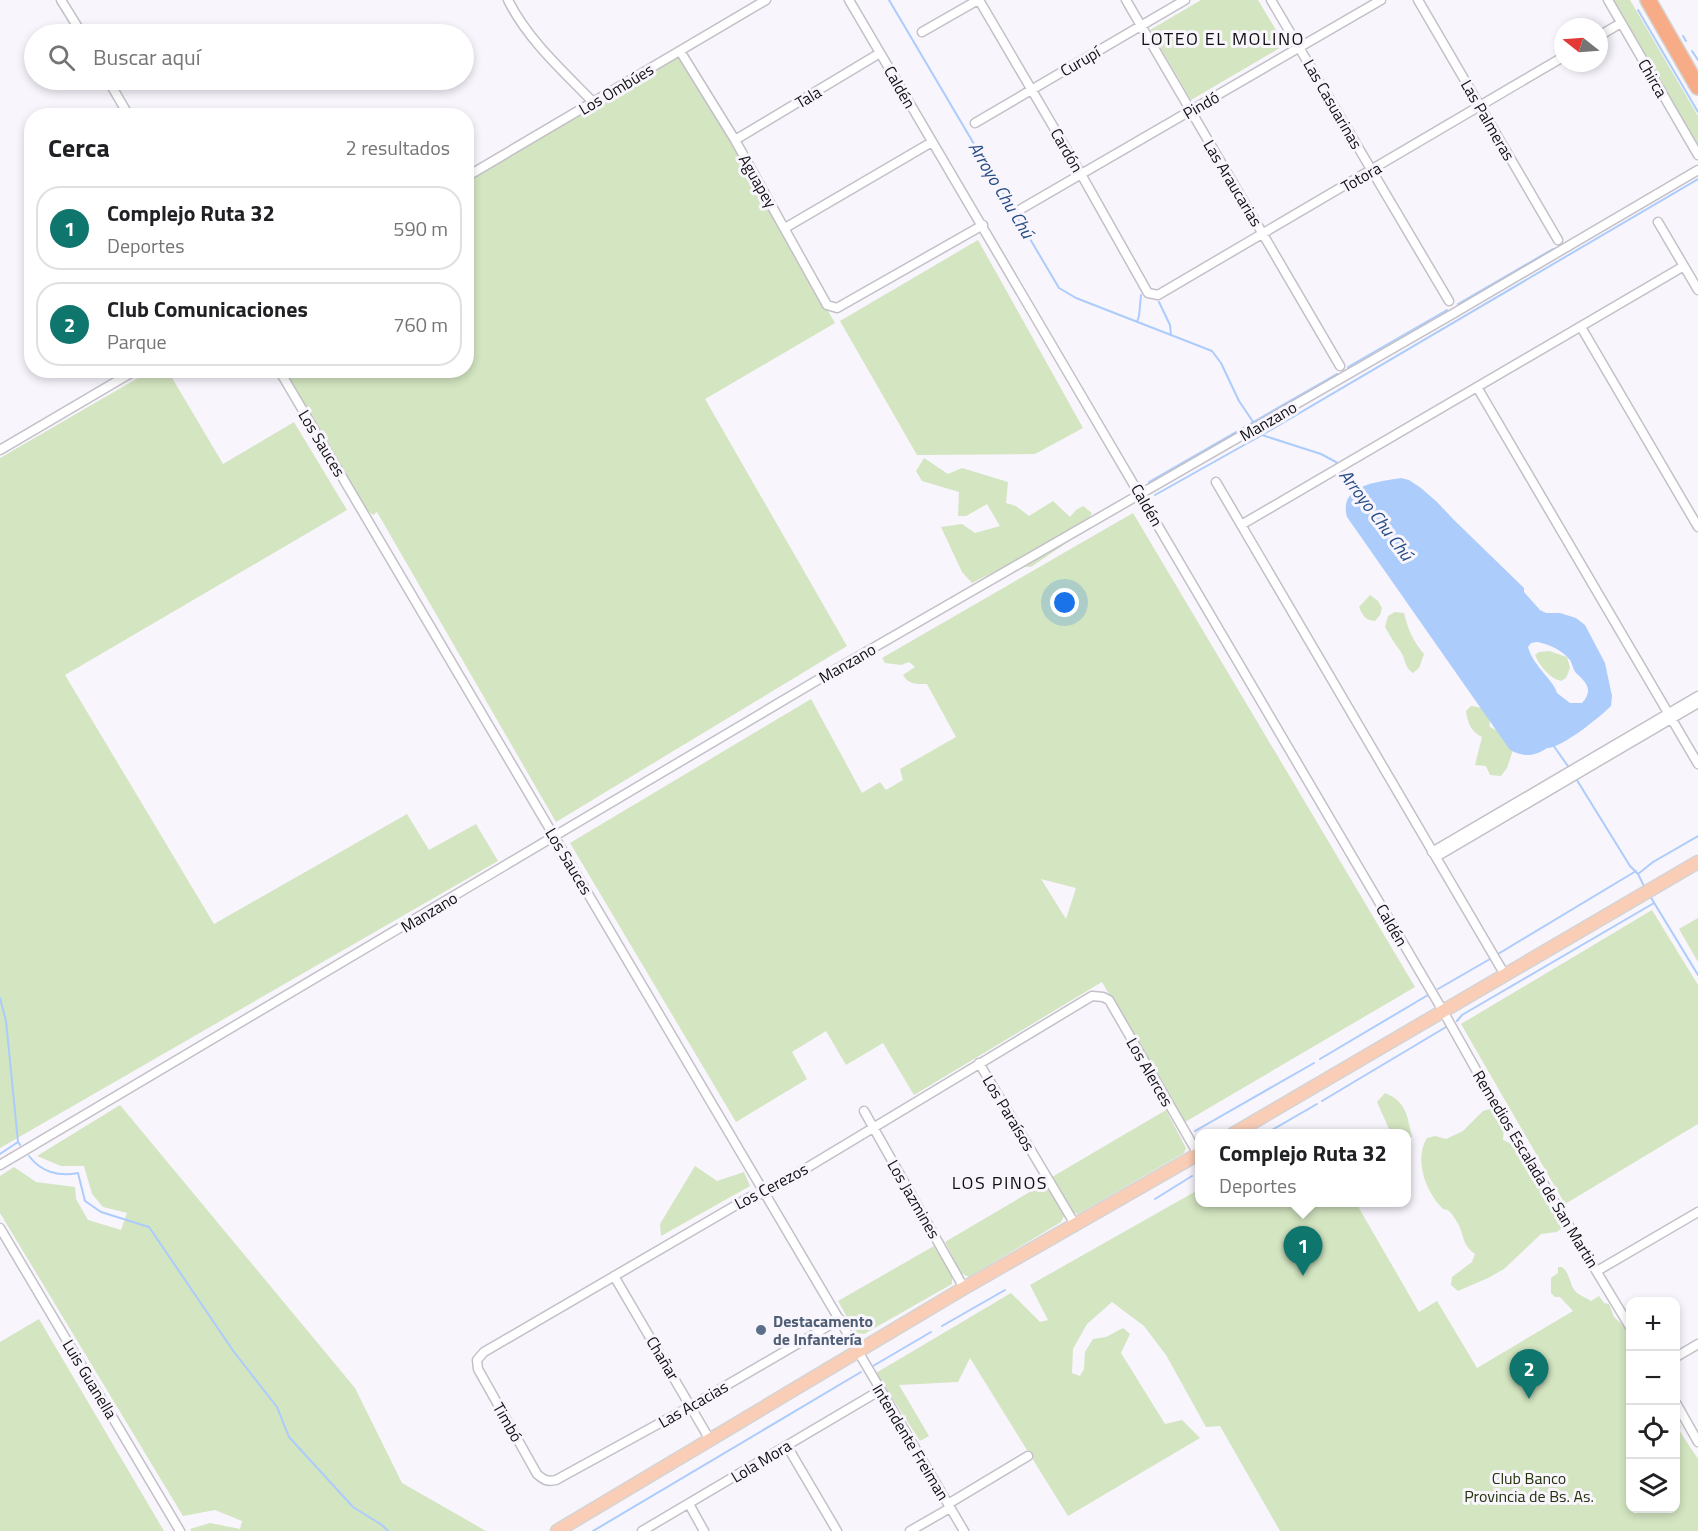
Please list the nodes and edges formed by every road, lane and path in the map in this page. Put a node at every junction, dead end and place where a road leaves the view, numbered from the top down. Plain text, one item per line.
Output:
1 (61, 0) edge
2 (508, 0) edge
3 (766, 0) edge
4 (849, 0) edge
5 (979, 0) edge
6 (1126, 0) edge
7 (1185, 0) edge
8 (1272, 0) edge
9 (1381, 0) edge
10 (1418, 0) edge
11 (1608, 0) edge
12 (1648, 0) edge
13 (1621, 22) junction
14 (76, 24) edge
15 (1141, 26) junction
16 (1608, 30) edge
17 (922, 32) dead end
18 (1300, 48) junction
19 (680, 51) junction
20 (880, 53) junction
21 (1554, 62) edge
22 (1698, 87) edge
23 (114, 90) edge
24 (1032, 90) junction
25 (593, 102) junction
26 (1480, 107) junction
27 (124, 108) edge
28 (1190, 111) junction
29 (975, 123) dead end
30 (735, 140) junction
31 (932, 142) junction
32 (1698, 155) edge
33 (1698, 170) edge
34 (1372, 171) junction
35 (474, 172) edge
36 (1081, 174) junction
37 (1021, 209) dead end
38 (1658, 222) dead end
39 (983, 225) junction
40 (785, 228) junction
41 (1263, 234) junction
42 (1558, 240) dead end
43 (1684, 266) junction
44 (1698, 290) edge
45 (1158, 295) joint
46 (1449, 301) dead end
47 (1581, 327) junction
48 (1340, 366) dead end
49 (122, 378) edge
50 (284, 378) edge
51 (1477, 387) junction
52 (0, 450) edge
53 (1216, 482) dead end
54 (1140, 494) junction
55 (1241, 525) junction
56 (1698, 527) edge
57 (1698, 696) edge
58 (1698, 703) edge
59 (1670, 716) junction
60 (1698, 764) edge
61 (555, 837) junction
62 (1434, 854) junction
63 (1698, 862) edge
64 (1505, 975) junction
65 (1098, 996) joint
66 (1443, 1011) junction
67 (979, 1063) junction
68 (864, 1111) dead end
69 (873, 1128) junction
70 (1242, 1129) edge
71 (1195, 1147) edge
72 (1195, 1156) edge
73 (0, 1165) edge
74 (765, 1193) junction
75 (1698, 1212) edge
76 (1076, 1226) junction
77 (0, 1228) edge
78 (1597, 1271) junction
79 (614, 1276) junction
80 (964, 1288) junction
81 (840, 1318) junction
82 (1626, 1320) edge
83 (1698, 1344) edge
84 (859, 1352) junction
85 (1680, 1355) edge
86 (477, 1360) joint
87 (879, 1391) junction
88 (1677, 1405) edge
89 (691, 1406) junction
90 (710, 1440) junction
91 (1698, 1442) edge
92 (787, 1446) junction
93 (1028, 1456) dead end
94 (544, 1481) joint
95 (688, 1504) junction
96 (949, 1506) junction
97 (180, 1531) edge
98 (557, 1531) edge
99 (642, 1531) edge
100 (704, 1531) edge
101 (837, 1531) edge
102 (910, 1531) edge
103 (964, 1531) edge

1 - 14 street
2 - 25 street
3 - 19 street, Los Ombúes
4 - 20 street, Caldén
5 - 17 street
5 - 24 street, Cardón
6 - 15 street, Las Araucarias
7 - 15 street, Curupí
8 - 18 street, Las Casuarinas
9 - 18 street, Pindó
10 - 26 street, Las Palmeras
11 - 13 street, Chirca
12 - 22 highway
13 - 16 street
13 - 32 street, Chirca
15 - 24 street, Curupí
15 - 28 street, Las Araucarias
18 - 28 street, Pindó
18 - 34 street, Las Casuarinas
19 - 25 street, Los Ombúes
19 - 30 street, Aguapey
20 - 30 street, Tala
20 - 31 street, Caldén
21 - 26 street, Totora
23 - 27 street
24 - 29 street, Curupí
24 - 36 street, Cardón
25 - 35 street, Los Ombúes
26 - 34 street, Totora
26 - 42 street, Las Palmeras
28 - 36 street, Pindó
28 - 41 street, Las Araucarias
30 - 40 street, Aguapey
31 - 39 street, Caldén
31 - 40 street
33 - 54 street, Manzano
34 - 41 street, Totora
34 - 46 street, Las Casuarinas
36 - 37 street, Pindó
36 - 45 street, Cardón
38 - 43 street
39 - 40 street, Aguapey
39 - 54 street, Caldén
41 - 45 street, Totora
41 - 48 street, Las Araucarias
43 - 44 street
43 - 47 street
47 - 51 street
47 - 56 street
49 - 52 street
50 - 61 street, Los Sauces
51 - 55 street
51 - 59 street
53 - 55 street
54 - 61 street, Manzano
54 - 66 street, Caldén
55 - 62 street
57 - 59 street
58 - 59 street
59 - 60 street
59 - 62 street
61 - 73 street, Manzano
61 - 74 street, Los Sauces
62 - 64 street
63 - 64 main road
64 - 66 main road
65 - 67 street, Los Cerezos
65 - 71 street, Los Alerces
66 - 70 main road
66 - 78 street, Remedios Escalada de San Martin
67 - 69 street, Los Cerezos
67 - 76 street, Los Paraísos
68 - 69 street, Los Jazmines
69 - 74 street, Los Cerezos
69 - 80 street, Los Jazmines
72 - 76 main road
74 - 79 street, Los Cerezos
74 - 81 street, Los Sauces
75 - 78 street
76 - 80 main road
77 - 97 street, Luis Guanella
78 - 82 street, Remedios Escalada de San Martin
79 - 86 street, Los Cerezos
79 - 89 street, Chañar
80 - 84 main road
81 - 84 street, Los Sauces
81 - 89 street, Las Acacias
83 - 85 street
84 - 87 street, Intendente Freiman
84 - 90 main road
86 - 94 street, Timbó
87 - 92 street, Lola Mora
87 - 96 street, Intendente Freiman
88 - 91 street
89 - 90 street, Chañar
89 - 94 street, Las Acacias
90 - 98 main road
92 - 95 street, Lola Mora
92 - 101 street
93 - 96 street
95 - 99 street, Lola Mora
95 - 100 street
96 - 102 street
96 - 103 street, Intendente Freiman

